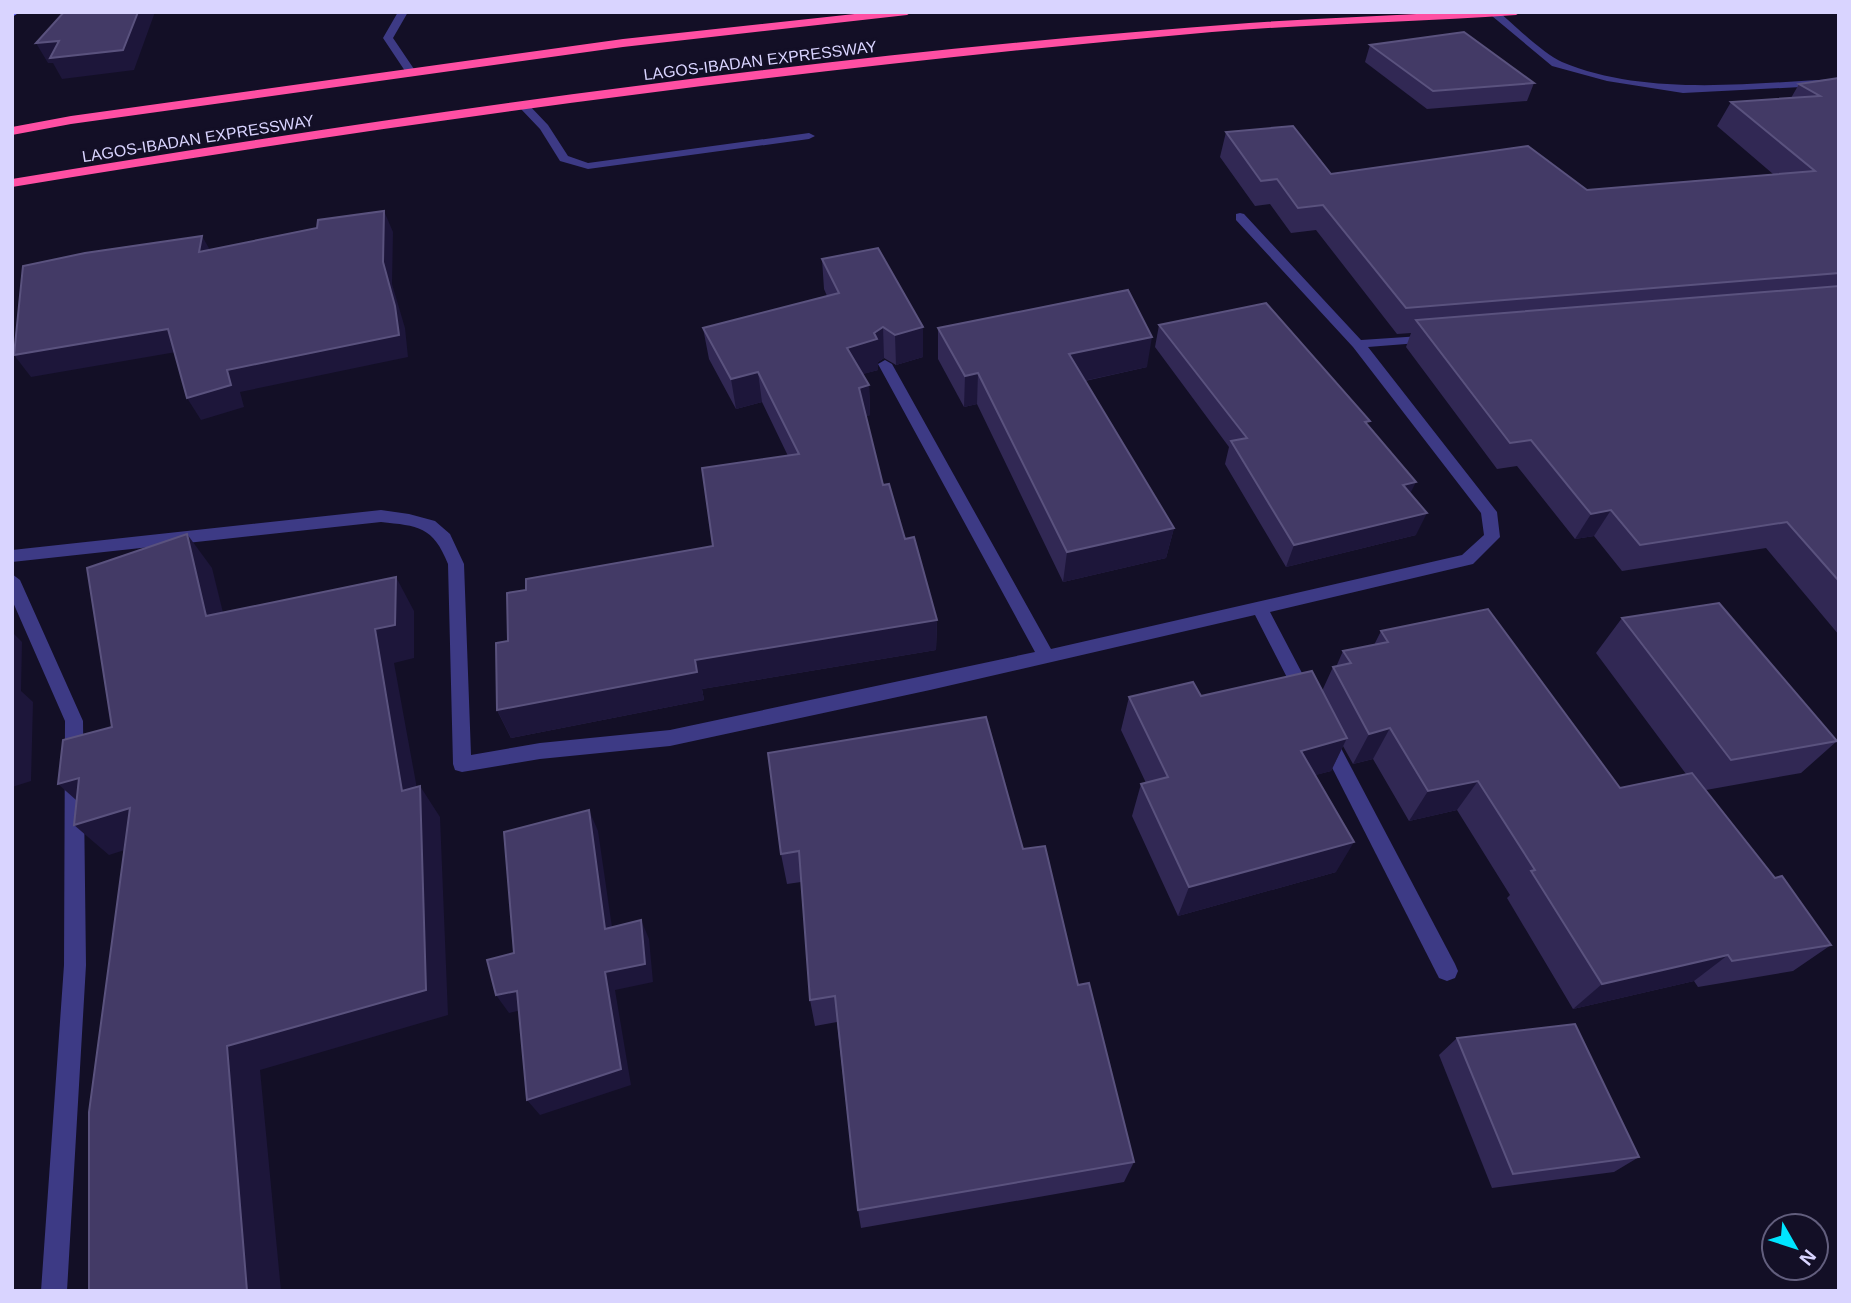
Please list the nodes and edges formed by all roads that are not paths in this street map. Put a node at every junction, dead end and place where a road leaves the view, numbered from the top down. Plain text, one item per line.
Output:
1 (403, 12) edge
2 (907, 12) edge
3 (1516, 12) edge
4 (1495, 14) edge
5 (411, 72) junction
6 (1839, 82) edge
7 (524, 106) junction
8 (12, 131) edge
9 (809, 136) dead end
10 (12, 183) edge
11 (1240, 217) dead end
12 (1451, 337) edge
13 (1357, 344) junction
14 (885, 364) dead end
15 (12, 556) edge
16 (12, 580) edge
17 (1259, 607) junction
18 (1046, 656) junction
19 (1447, 971) dead end
20 (54, 1291) edge

1 - 5 street
2 - 5 highway, LAGOS-IBADAN EXPRESSWAY
3 - 4 highway, LAGOS-IBADAN EXPRESSWAY
4 - 6 street
4 - 7 highway, LAGOS-IBADAN EXPRESSWAY
5 - 8 highway, LAGOS-IBADAN EXPRESSWAY
7 - 9 street
7 - 10 highway, LAGOS-IBADAN EXPRESSWAY
11 - 13 street
12 - 13 street
13 - 17 street
14 - 18 street
15 - 18 street
16 - 20 street
17 - 18 street
17 - 19 street

